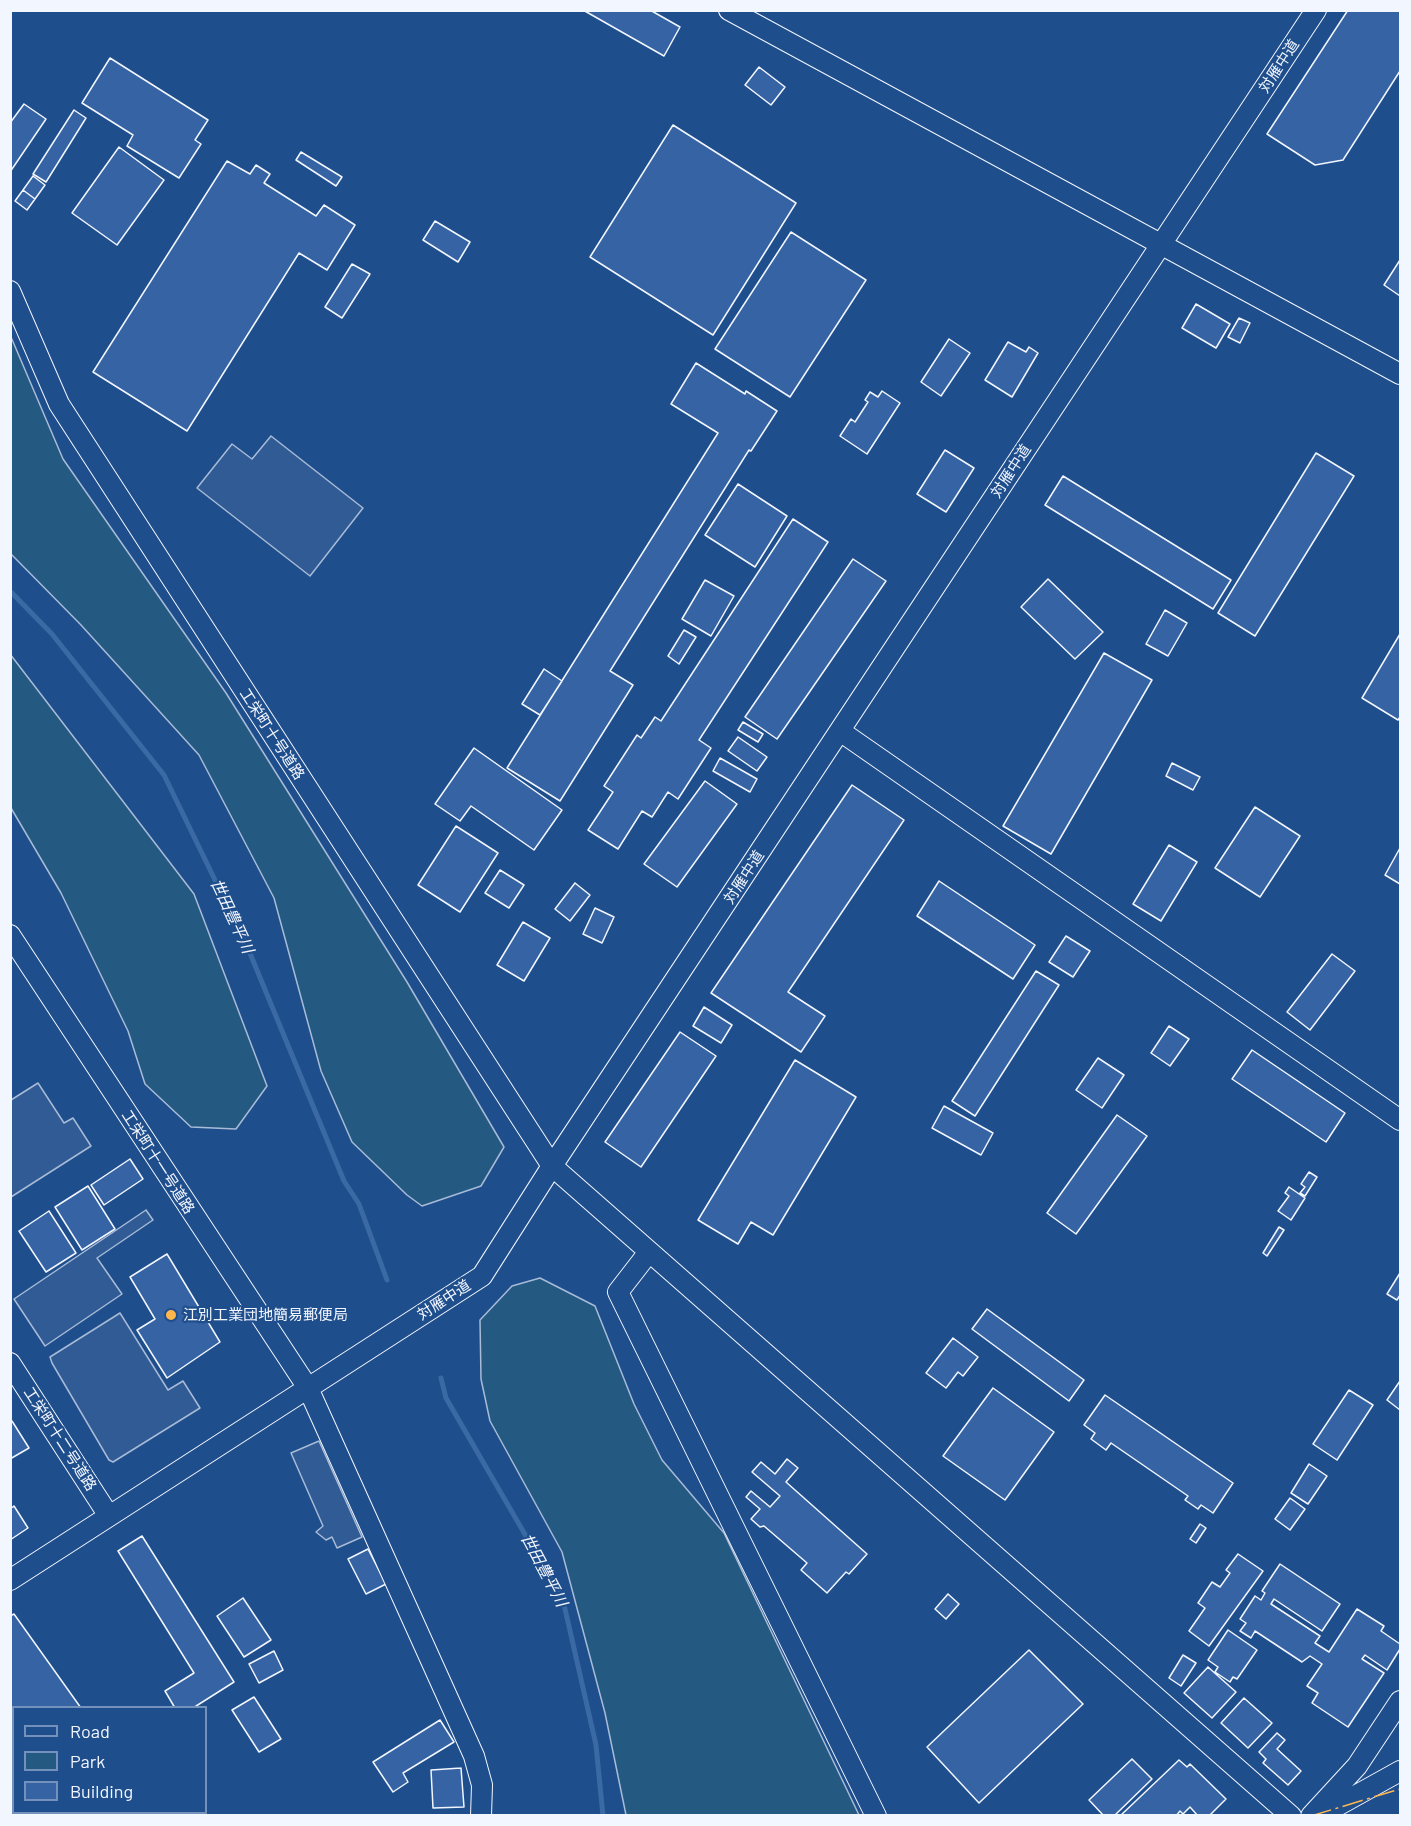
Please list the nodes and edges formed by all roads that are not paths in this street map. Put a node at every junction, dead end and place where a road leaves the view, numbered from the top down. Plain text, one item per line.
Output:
1 (729, 10) edge
2 (1316, 10) edge
3 (1162, 244) junction
4 (10, 291) edge
5 (1401, 374) edge
6 (840, 730) junction
7 (10, 935) edge
8 (1401, 1120) edge
9 (552, 1167) junction
10 (649, 1252) junction
11 (10, 1363) edge
12 (308, 1388) junction
13 (110, 1516) junction
14 (10, 1580) edge
15 (1401, 1701) edge
16 (1401, 1771) edge
17 (481, 1815) edge
18 (876, 1815) edge
19 (1291, 1815) edge
20 (1311, 1815) edge
21 (1319, 1815) edge

1 - 3 street
2 - 3 street, 対雁中道
3 - 5 street
3 - 6 street, 対雁中道
4 - 9 street, 工栄町十号道路
6 - 8 street
6 - 9 street, 対雁中道
7 - 12 street, 工栄町十一号道路
9 - 10 street, 工栄町十号道路
9 - 12 street, 対雁中道
10 - 18 street
10 - 19 street, 工栄町十号道路
11 - 13 street, 工栄町十二号道路
12 - 13 street, 対雁中道
12 - 17 street, 工栄町十一号道路
13 - 14 street, 対雁中道
15 - 20 street
16 - 21 street

